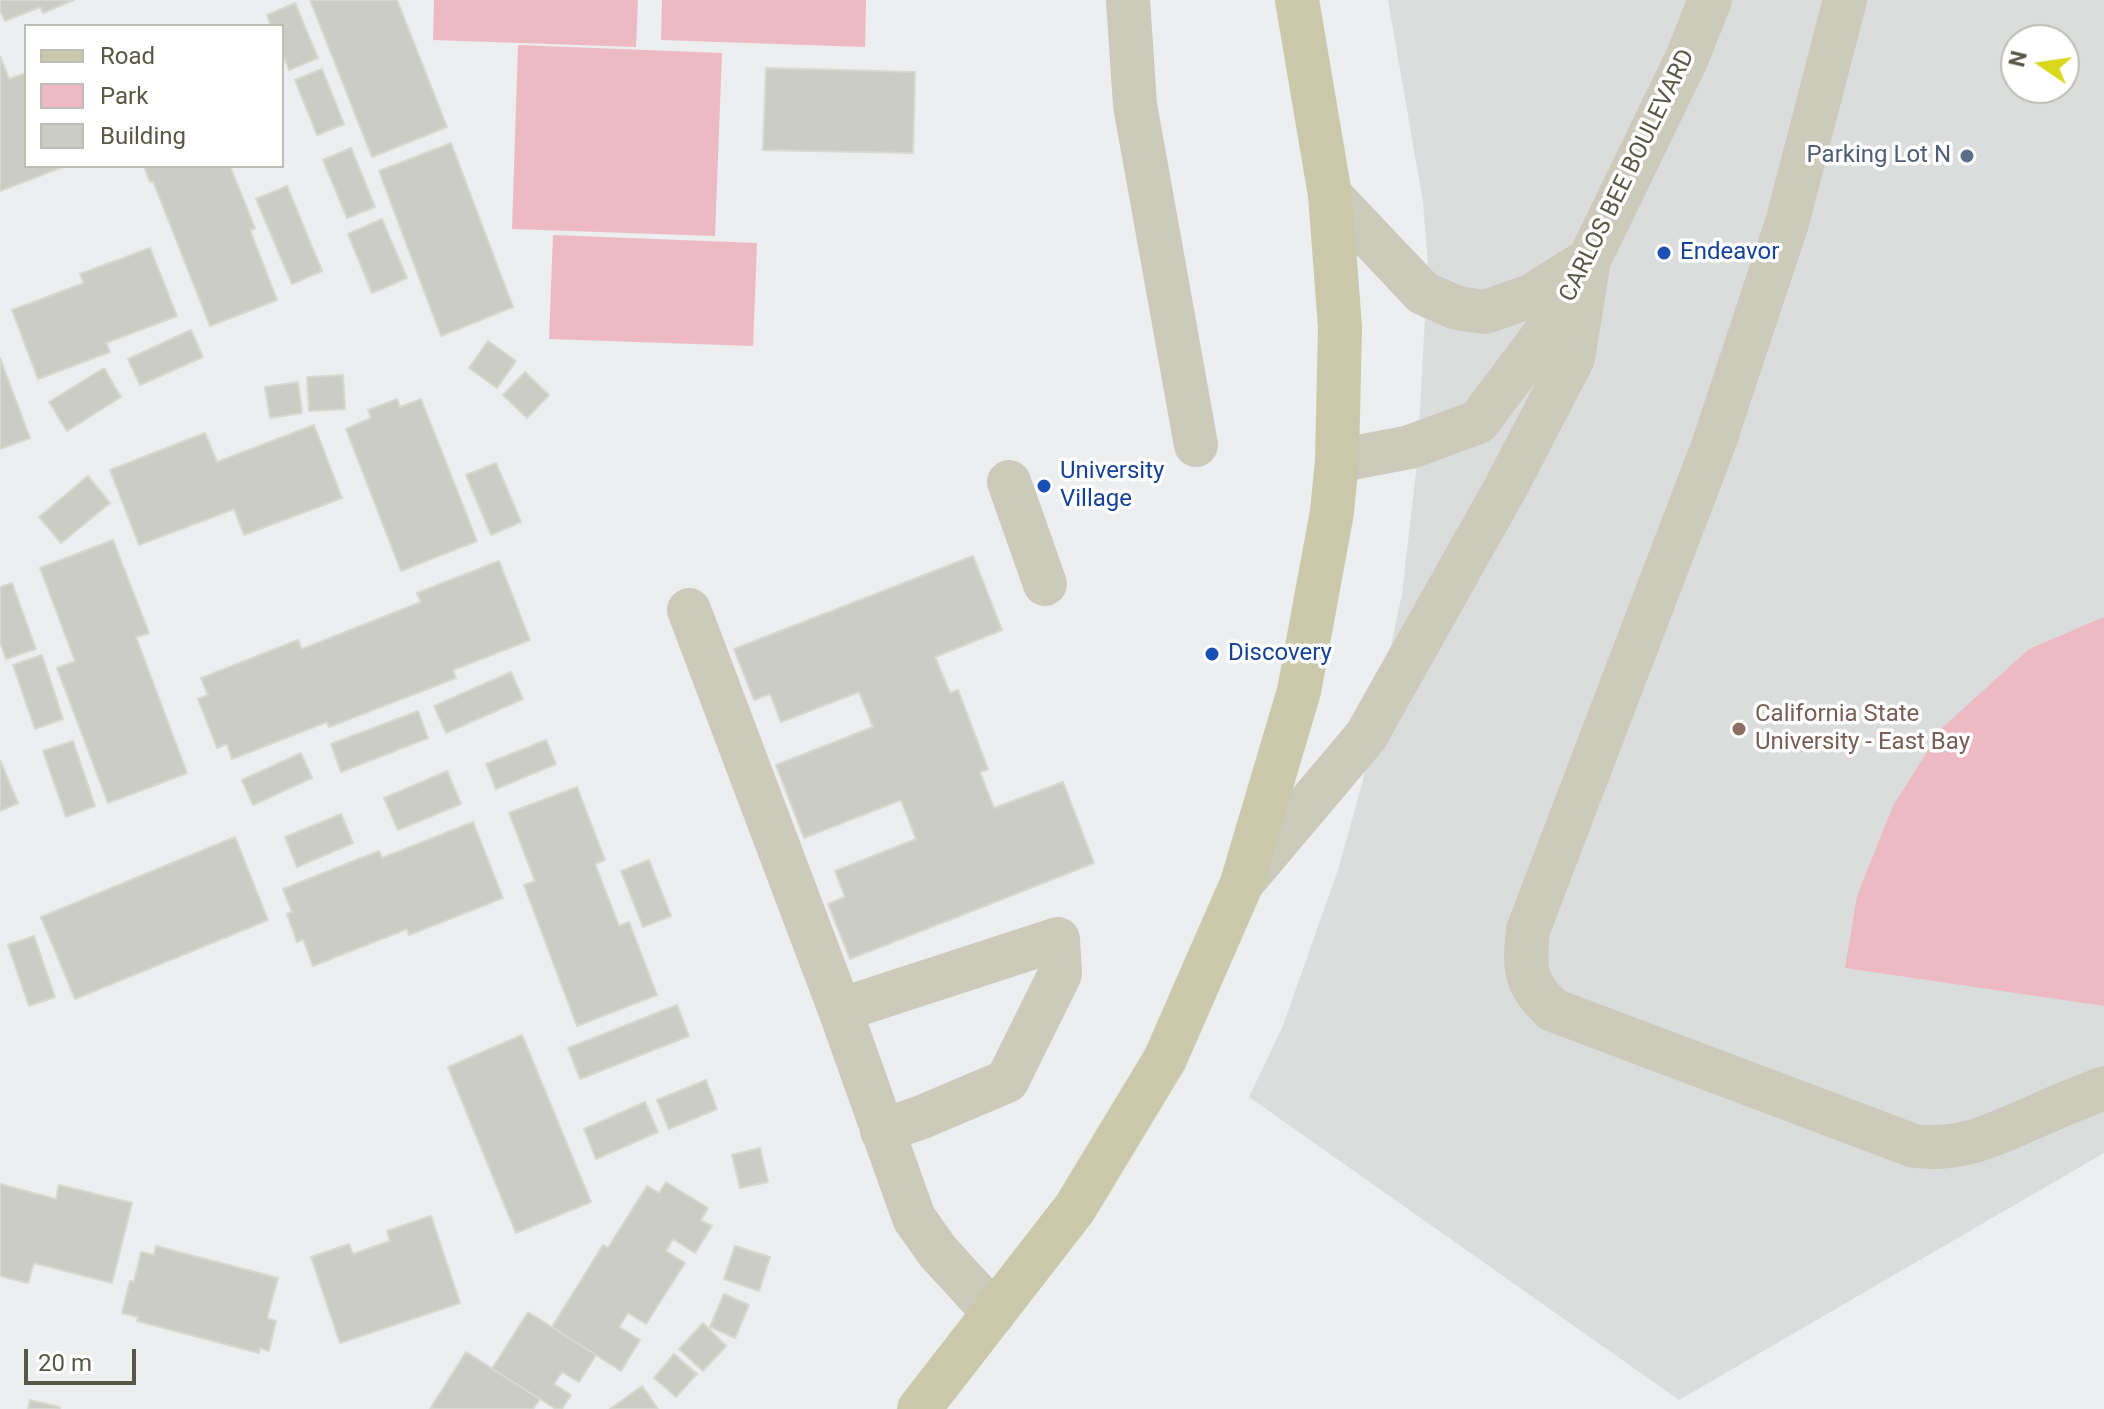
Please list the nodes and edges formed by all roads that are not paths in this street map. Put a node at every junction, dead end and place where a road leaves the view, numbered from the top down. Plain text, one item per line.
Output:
1 (1128, 0) edge
2 (1297, 0) edge
3 (1710, 0) edge
4 (1845, 0) edge
5 (1330, 195) junction
6 (1589, 260) junction
7 (1196, 445) dead end
8 (1337, 461) junction
9 (1009, 482) dead end
10 (1045, 584) dead end
11 (689, 610) dead end
12 (1242, 883) junction
13 (840, 1010) junction
14 (2104, 1088) edge
15 (882, 1131) junction
16 (994, 1313) junction
17 (919, 1409) edge

1 - 7 street
2 - 5 main road
3 - 6 street, CARLOS BEE BOULEVARD
4 - 14 street
5 - 6 street
5 - 8 main road
6 - 8 street, CARLOS BEE BOULEVARD
6 - 12 street
8 - 12 main road
9 - 10 street
11 - 13 street
12 - 16 main road
13 - 15 street
13 - 15 street
15 - 16 street
16 - 17 main road

